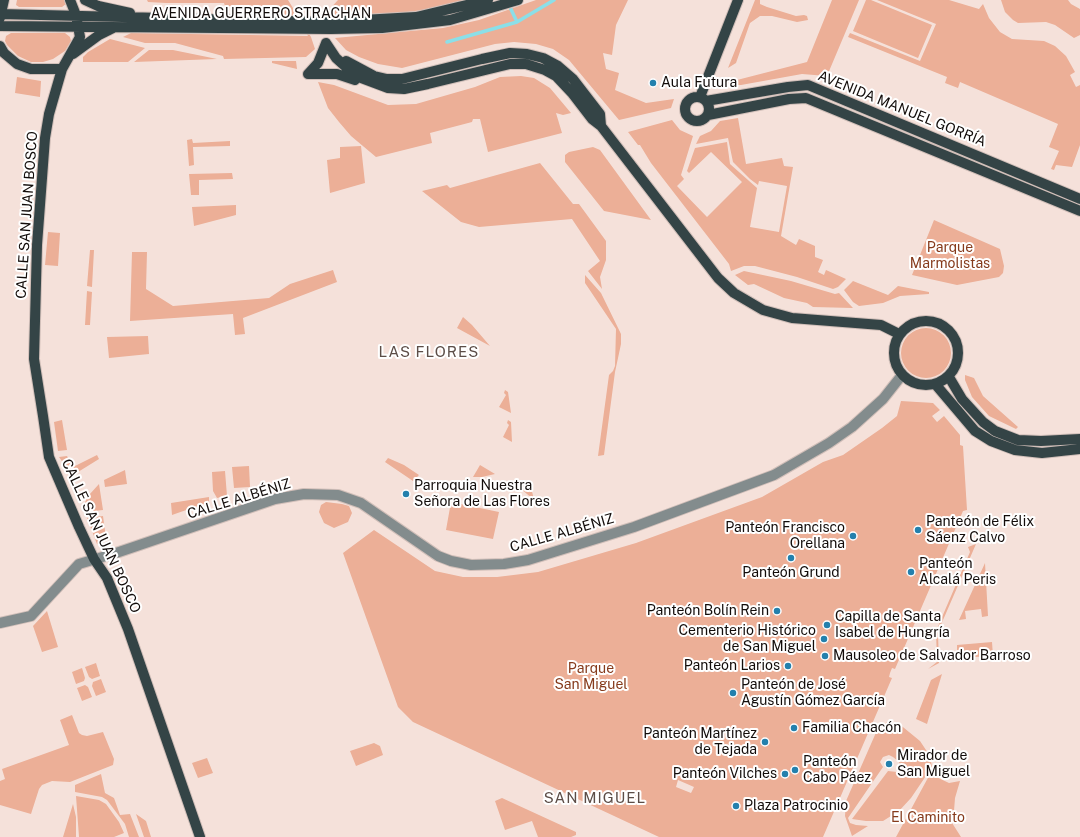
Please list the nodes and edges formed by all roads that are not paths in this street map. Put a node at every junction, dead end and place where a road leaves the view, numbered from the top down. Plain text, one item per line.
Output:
1 (4, 0) edge
2 (70, 0) edge
3 (85, 0) edge
4 (488, 0) edge
5 (518, 0) edge
6 (738, 0) edge
7 (0, 16) edge
8 (76, 16) junction
9 (161, 19) junction
10 (300, 25) junction
11 (0, 26) edge
12 (328, 26) junction
13 (79, 27) junction
14 (116, 27) junction
15 (326, 43) junction
16 (0, 46) edge
17 (71, 55) junction
18 (62, 69) junction
19 (388, 88) junction
20 (703, 99) junction
21 (708, 115) junction
22 (601, 126) junction
23 (1080, 199) edge
24 (1080, 211) edge
25 (899, 334) junction
26 (902, 376) junction
27 (949, 377) junction
28 (936, 385) junction
29 (1080, 438) edge
30 (1080, 450) edge
31 (94, 559) junction
32 (0, 623) edge
33 (200, 837) edge

1 - 7 main road
2 - 8 main road
3 - 9 main road
4 - 12 main road, AVENIDA GUERRERO STRACHAN
5 - 12 main road, AVENIDA GUERRERO STRACHAN
6 - 20 main road
7 - 8 main road, AVENIDA GUERRERO STRACHAN
8 - 9 main road, AVENIDA GUERRERO STRACHAN
8 - 13 main road
9 - 10 main road, AVENIDA GUERRERO STRACHAN
10 - 12 main road, AVENIDA GUERRERO STRACHAN
10 - 14 main road, AVENIDA GUERRERO STRACHAN
11 - 13 main road, AVENIDA GUERRERO STRACHAN
13 - 14 main road, AVENIDA GUERRERO STRACHAN
13 - 17 main road, CALLE SAN JUAN BOSCO
14 - 17 main road
15 - 19 main road
15 - 19 main road
15 - 22 main road
16 - 18 main road
17 - 18 main road, CALLE SAN JUAN BOSCO
18 - 31 main road, CALLE SAN JUAN BOSCO
19 - 22 main road
20 - 21 main road
20 - 21 main road
20 - 23 main road, AVENIDA MANUEL GORRÍA
21 - 24 main road, AVENIDA MANUEL GORRÍA
22 - 25 main road
25 - 26 main road
25 - 27 main road
26 - 28 main road
26 - 31 street, CALLE ALBÉNIZ
27 - 28 main road
27 - 29 main road
28 - 30 main road
31 - 32 street, CALLE ALBÉNIZ
31 - 33 main road, CALLE SAN JUAN BOSCO

